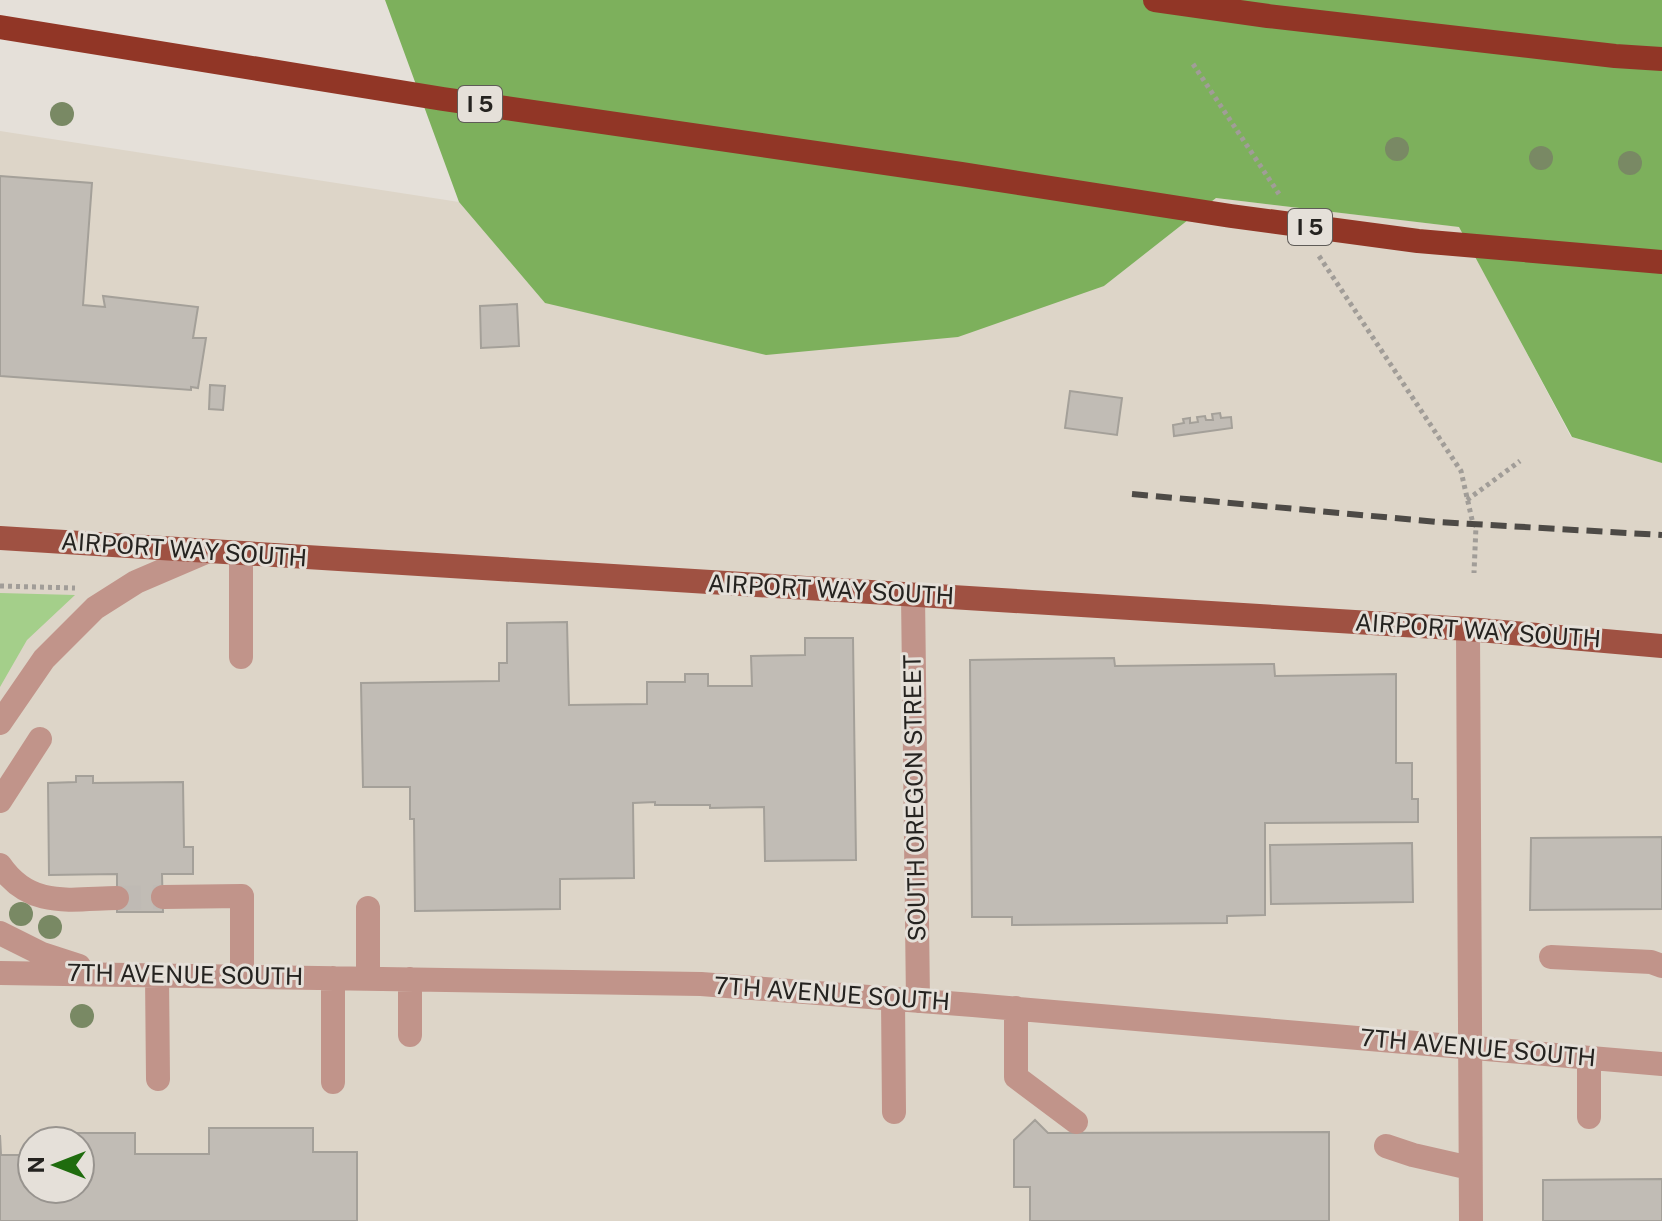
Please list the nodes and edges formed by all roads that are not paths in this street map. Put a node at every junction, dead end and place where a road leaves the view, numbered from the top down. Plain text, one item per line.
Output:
1 (1155, 0) edge
2 (0, 27) edge
3 (1662, 59) edge
4 (1662, 262) edge
5 (0, 538) edge
6 (206, 552) junction
7 (241, 554) junction
8 (913, 595) junction
9 (1468, 629) junction
10 (1662, 646) edge
11 (241, 657) dead end
12 (0, 723) edge
13 (40, 739) dead end
14 (0, 801) edge
15 (0, 865) edge
16 (163, 897) tunnel mouth
17 (117, 898) tunnel mouth
18 (368, 908) dead end
19 (0, 933) edge
20 (1551, 957) dead end
21 (1662, 966) edge
22 (0, 973) edge
23 (105, 974) junction
24 (157, 975) junction
25 (242, 976) junction
26 (333, 978) junction
27 (368, 978) junction
28 (410, 979) junction
29 (906, 1000) junction
30 (1016, 1008) junction
31 (410, 1035) dead end
32 (1470, 1047) junction
33 (1589, 1058) junction
34 (1662, 1064) edge
35 (158, 1079) dead end
36 (333, 1082) dead end
37 (894, 1112) dead end
38 (1589, 1117) dead end
39 (1076, 1122) dead end
40 (1386, 1146) dead end
41 (1470, 1168) junction
42 (1471, 1221) edge

1 - 3 highway
2 - 4 highway, I 5
5 - 6 main road, AIRPORT WAY SOUTH
6 - 7 main road, AIRPORT WAY SOUTH
6 - 12 street
7 - 8 main road, AIRPORT WAY SOUTH
7 - 11 street
8 - 9 main road, AIRPORT WAY SOUTH
8 - 29 street, SOUTH OREGON STREET
9 - 10 main road, AIRPORT WAY SOUTH
9 - 32 street
13 - 14 street
15 - 17 street
16 - 25 street
18 - 27 street
19 - 23 street
20 - 21 street
22 - 23 street, 7TH AVENUE SOUTH
23 - 24 street, 7TH AVENUE SOUTH
24 - 25 street, 7TH AVENUE SOUTH
24 - 35 street
25 - 26 street, 7TH AVENUE SOUTH
26 - 27 street, 7TH AVENUE SOUTH
26 - 36 street
27 - 28 street, 7TH AVENUE SOUTH
28 - 29 street, 7TH AVENUE SOUTH
28 - 31 street
29 - 30 street, 7TH AVENUE SOUTH
29 - 37 street, SOUTH OREGON STREET
30 - 32 street, 7TH AVENUE SOUTH
30 - 39 street
32 - 33 street, 7TH AVENUE SOUTH
32 - 41 street
33 - 34 street, 7TH AVENUE SOUTH
33 - 38 street
40 - 41 street
41 - 42 street

